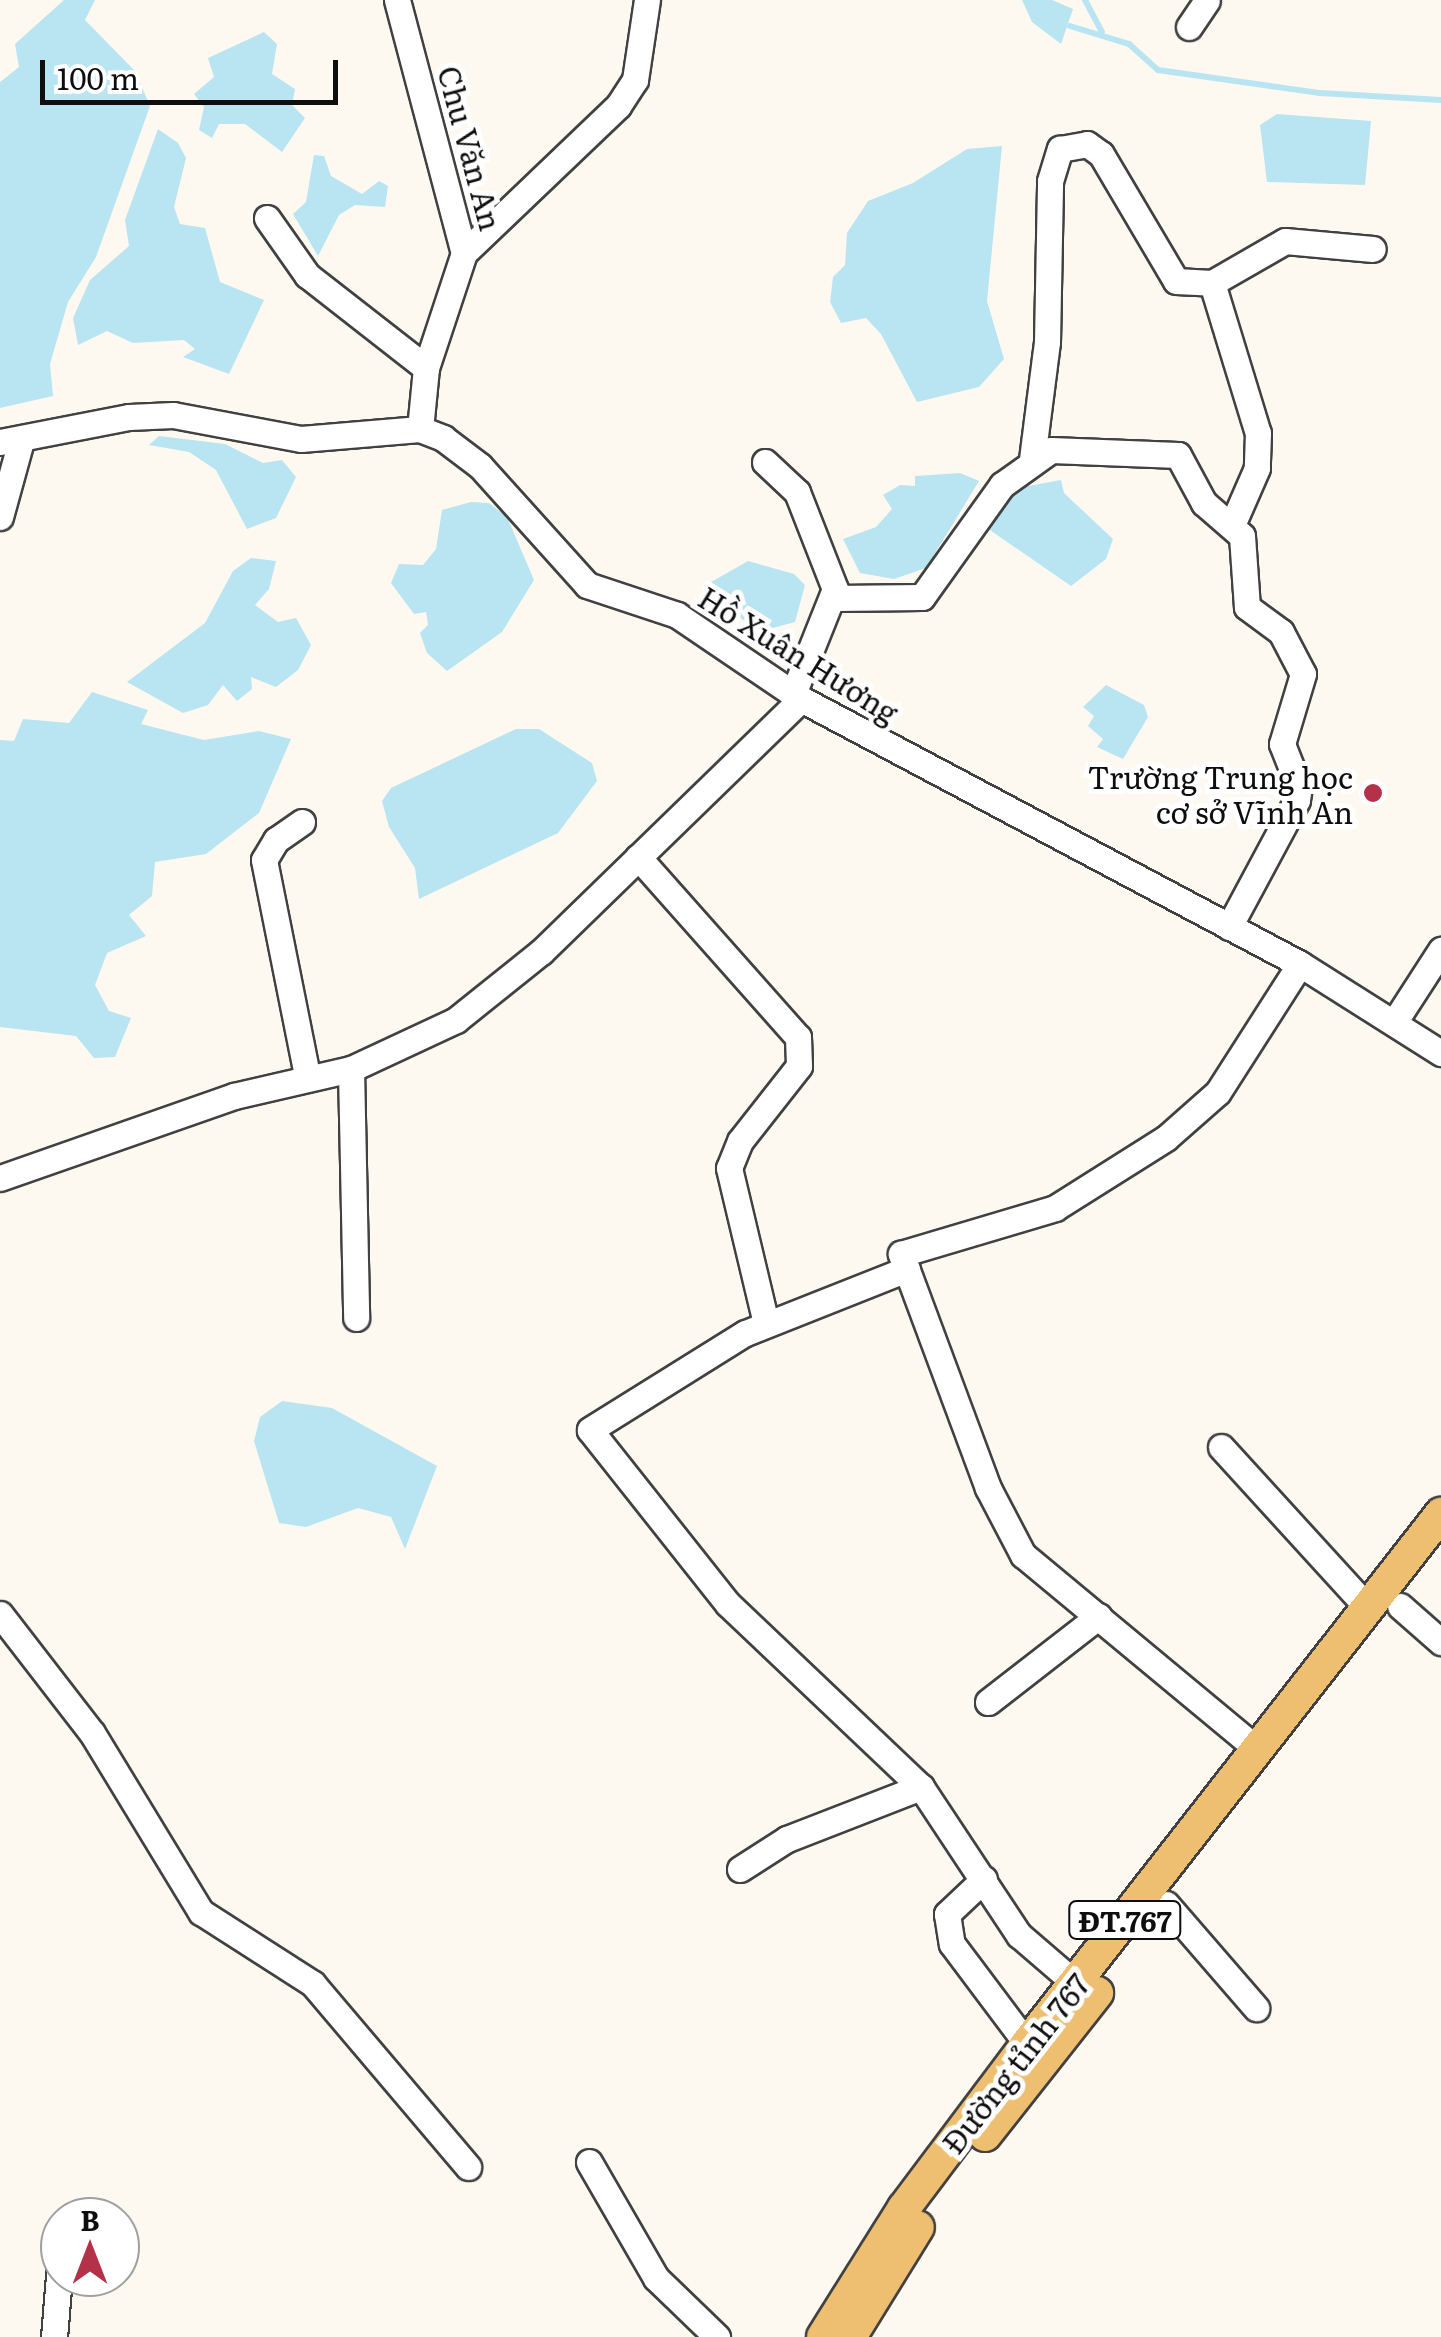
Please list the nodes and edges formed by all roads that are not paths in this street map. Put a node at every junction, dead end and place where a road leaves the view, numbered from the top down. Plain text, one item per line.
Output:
1 (397, 0) edge
2 (647, 0) edge
3 (1207, 0) edge
4 (1189, 26) dead end
5 (267, 218) dead end
6 (1372, 249) dead end
7 (464, 254) junction
8 (1212, 283) junction
9 (426, 368) junction
10 (420, 429) junction
11 (10, 441) edge
12 (1032, 459) junction
13 (765, 462) dead end
14 (0, 517) edge
15 (1233, 523) junction
16 (835, 598) junction
17 (797, 697) junction
18 (302, 822) dead end
19 (638, 857) junction
20 (1229, 927) junction
21 (1441, 950) edge
22 (1300, 964) junction
23 (1395, 1021) junction
24 (1441, 1053) edge
25 (351, 1070) junction
26 (307, 1076) junction
27 (0, 1178) edge
28 (908, 1270) junction
29 (356, 1318) dead end
30 (766, 1324) junction
31 (1221, 1448) dead end
32 (1441, 1514) edge
33 (1429, 1556) edge
34 (1385, 1608) junction
35 (0, 1614) edge
36 (1100, 1616) junction
37 (1441, 1642) edge
38 (988, 1702) dead end
39 (1257, 1749) junction
40 (921, 1787) junction
41 (740, 1869) dead end
42 (984, 1879) junction
43 (1166, 1904) junction
44 (1076, 1984) junction
45 (1256, 2008) dead end
46 (1026, 2044) junction
47 (589, 2162) dead end
48 (468, 2167) dead end
49 (57, 2297) edge
50 (54, 2337) edge
51 (717, 2337) edge
52 (822, 2337) edge
53 (850, 2337) edge

1 - 7 street, Chu Văn An
2 - 7 street
3 - 4 street
5 - 9 street
6 - 8 street
7 - 9 street, Chu Văn An
8 - 12 street
8 - 15 street
9 - 10 street, Chu Văn An
10 - 11 street
10 - 17 street, Hồ Xuân Hương
11 - 14 street
12 - 15 street
12 - 16 street
13 - 16 street
15 - 20 street
16 - 17 street
17 - 19 street
17 - 20 street, Hồ Xuân Hương
18 - 26 street
19 - 25 street
19 - 30 street
20 - 22 street, Hồ Xuân Hương
21 - 23 street
22 - 23 street, Hồ Xuân Hương
22 - 28 street
23 - 24 street, Hồ Xuân Hương
25 - 26 street
25 - 29 street
26 - 27 street
28 - 30 street
28 - 36 street
30 - 40 street
31 - 34 street
32 - 33 main road, Đường tỉnh 767 / ĐT.767
33 - 34 main road, Đường tỉnh 767 / ĐT.767
34 - 37 street
34 - 39 main road, Đường tỉnh 767 / ĐT.767
34 - 43 main road, Đường tỉnh 767 / ĐT.767
35 - 48 street
36 - 38 street
36 - 39 street
39 - 44 main road, Đường tỉnh 767 / ĐT.767
40 - 41 street
40 - 42 street
42 - 44 street
42 - 46 street
43 - 45 street
43 - 53 main road, Đường tỉnh 767 / ĐT.767
44 - 46 main road, Đường tỉnh 767 / ĐT.767
46 - 52 main road, Đường tỉnh 767 / ĐT.767
47 - 51 street
49 - 50 street

